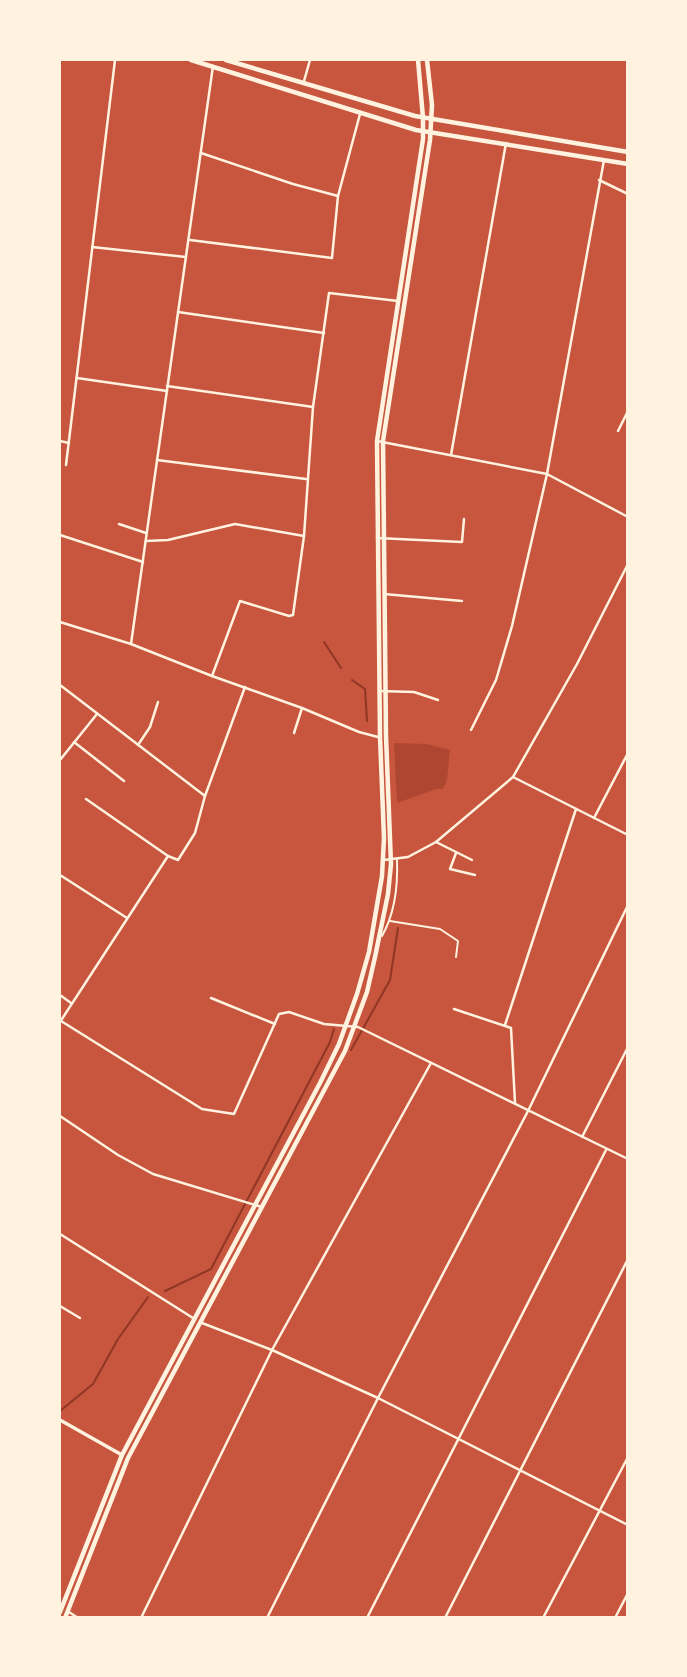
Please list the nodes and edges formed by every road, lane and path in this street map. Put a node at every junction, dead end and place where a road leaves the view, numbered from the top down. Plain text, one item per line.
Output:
1 (115, 60) edge
2 (191, 60) edge
3 (226, 60) edge
4 (310, 60) edge
5 (418, 60) edge
6 (428, 60) edge
7 (213, 66) junction
8 (304, 85) junction
9 (361, 113) junction
10 (423, 118) junction
11 (432, 119) junction
12 (486, 127) junction
13 (423, 131) junction
14 (431, 132) junction
15 (484, 140) junction
16 (506, 143) junction
17 (628, 152) edge
18 (201, 153) junction
19 (604, 160) junction
20 (628, 164) edge
21 (598, 180) junction
22 (628, 194) edge
23 (338, 196) junction
24 (190, 240) junction
25 (92, 247) junction
26 (186, 257) junction
27 (398, 301) junction
28 (178, 312) junction
29 (324, 333) junction
30 (77, 378) junction
31 (167, 389) junction
32 (313, 407) junction
33 (628, 411) edge
34 (618, 431) dead end
35 (380, 441) junction
36 (60, 442) edge
37 (69, 443) junction
38 (451, 455) junction
39 (157, 460) junction
40 (66, 465) dead end
41 (547, 474) junction
42 (306, 479) junction
43 (628, 517) edge
44 (464, 519) dead end
45 (119, 524) dead end
46 (147, 533) junction
47 (60, 536) edge
48 (304, 536) junction
49 (380, 538) junction
50 (146, 541) junction
51 (143, 562) junction
52 (628, 564) edge
53 (384, 594) junction
54 (462, 601) dead end
55 (60, 622) edge
56 (131, 644) junction
57 (212, 676) junction
58 (60, 685) edge
59 (245, 687) junction
60 (382, 692) junction
61 (438, 701) dead end
62 (158, 702) dead end
63 (302, 708) junction
64 (97, 714) junction
65 (471, 730) dead end
66 (295, 733) dead end
67 (386, 736) junction
68 (380, 737) junction
69 (74, 742) junction
70 (138, 745) junction
71 (628, 753) edge
72 (60, 760) edge
73 (513, 777) junction
74 (124, 781) dead end
75 (205, 796) junction
76 (86, 799) dead end
77 (576, 809) junction
78 (594, 818) junction
79 (628, 835) edge
80 (436, 842) junction
81 (456, 853) junction
82 (168, 856) junction
83 (394, 859) junction
84 (384, 860) junction
85 (472, 860) dead end
86 (60, 875) edge
87 (475, 875) dead end
88 (628, 905) edge
89 (127, 918) junction
90 (390, 921) junction
91 (379, 942) junction
92 (456, 957) dead end
93 (60, 995) edge
94 (211, 998) dead end
95 (72, 1004) junction
96 (454, 1009) dead end
97 (60, 1022) edge
98 (275, 1024) junction
99 (505, 1025) junction
100 (346, 1026) junction
101 (355, 1026) junction
102 (628, 1047) edge
103 (431, 1063) junction
104 (515, 1104) junction
105 (528, 1111) junction
106 (60, 1116) edge
107 (582, 1137) junction
108 (606, 1149) junction
109 (628, 1159) edge
110 (255, 1206) junction
111 (263, 1207) junction
112 (60, 1234) edge
113 (628, 1259) edge
114 (60, 1306) edge
115 (80, 1318) dead end
116 (194, 1318) junction
117 (202, 1322) junction
118 (272, 1350) junction
119 (378, 1398) junction
120 (60, 1420) edge
121 (458, 1438) junction
122 (122, 1455) junction
123 (628, 1457) edge
124 (128, 1458) junction
125 (520, 1470) junction
126 (600, 1510) junction
127 (628, 1525) edge
128 (628, 1593) edge
129 (60, 1609) edge
130 (66, 1615) edge
131 (79, 1618) edge
132 (141, 1618) edge
133 (267, 1618) edge
134 (367, 1618) edge
135 (445, 1618) edge
136 (543, 1618) edge
137 (615, 1618) edge

1 - 25 street
2 - 7 main road
3 - 8 main road
4 - 8 street
5 - 10 main road
6 - 11 main road
7 - 9 main road
7 - 18 street
8 - 10 main road
9 - 13 main road
9 - 23 street
10 - 11 main road
10 - 13 main road
11 - 12 main road
11 - 14 main road
12 - 15 main road
12 - 17 main road
13 - 14 main road
13 - 27 main road
14 - 15 main road
14 - 35 main road
15 - 16 main road
16 - 19 main road
16 - 38 street
18 - 23 street
18 - 24 street
19 - 20 main road
19 - 21 street
21 - 22 street
21 - 41 street
23 - 24 street
24 - 26 street
25 - 26 street
25 - 30 street
26 - 28 street
27 - 29 street
27 - 35 main road
28 - 29 street
28 - 31 street
29 - 32 street
30 - 31 street
30 - 37 street
31 - 32 street
31 - 39 street
32 - 42 street
33 - 34 street
35 - 38 street
35 - 49 main road
36 - 37 street
37 - 40 street
38 - 41 street
39 - 42 street
39 - 46 street
41 - 43 street
41 - 65 street
42 - 48 street
44 - 49 street
45 - 46 street
46 - 50 street
47 - 51 street
48 - 50 street
48 - 57 street
49 - 53 main road
49 - 60 main road
50 - 51 street
51 - 56 street
52 - 73 street
53 - 54 street
53 - 60 main road
55 - 56 street
56 - 57 street
57 - 59 street
58 - 64 street
59 - 63 street
59 - 75 street
60 - 61 street
60 - 67 main road
60 - 68 main road
62 - 70 street
63 - 66 street
63 - 68 street
64 - 69 street
64 - 70 street
67 - 68 street
67 - 83 main road
68 - 84 main road
69 - 72 street
69 - 74 street
70 - 75 street
71 - 78 street
73 - 77 street
73 - 80 street
75 - 82 street
76 - 82 street
77 - 78 street
77 - 99 street
78 - 79 street
80 - 81 street
80 - 83 street
81 - 85 street
81 - 87 street
82 - 89 street
83 - 84 street
83 - 90 lane
83 - 91 main road
84 - 100 main road
86 - 89 street
88 - 105 street
89 - 95 street
90 - 91 lane
90 - 92 lane
91 - 101 main road
93 - 95 street
94 - 98 street
95 - 97 street
96 - 99 street
97 - 98 street
98 - 100 street
99 - 104 street
100 - 101 street
100 - 110 main road
101 - 103 street
101 - 111 main road
102 - 107 street
103 - 104 street
103 - 118 street
104 - 105 street
105 - 107 street
105 - 119 street
106 - 110 street
107 - 108 street
108 - 109 street
108 - 121 street
110 - 111 street
110 - 116 main road
111 - 117 main road
112 - 116 street
113 - 125 street
114 - 115 street
116 - 117 street
116 - 122 main road
117 - 118 street
117 - 124 main road
118 - 119 street
118 - 132 street
119 - 121 street
119 - 133 street
120 - 122 street
121 - 125 street
121 - 134 street
122 - 124 street
122 - 129 main road
123 - 126 street
124 - 130 main road
125 - 126 street
125 - 135 street
126 - 127 street
126 - 136 street
128 - 137 street
129 - 130 street
130 - 131 street

